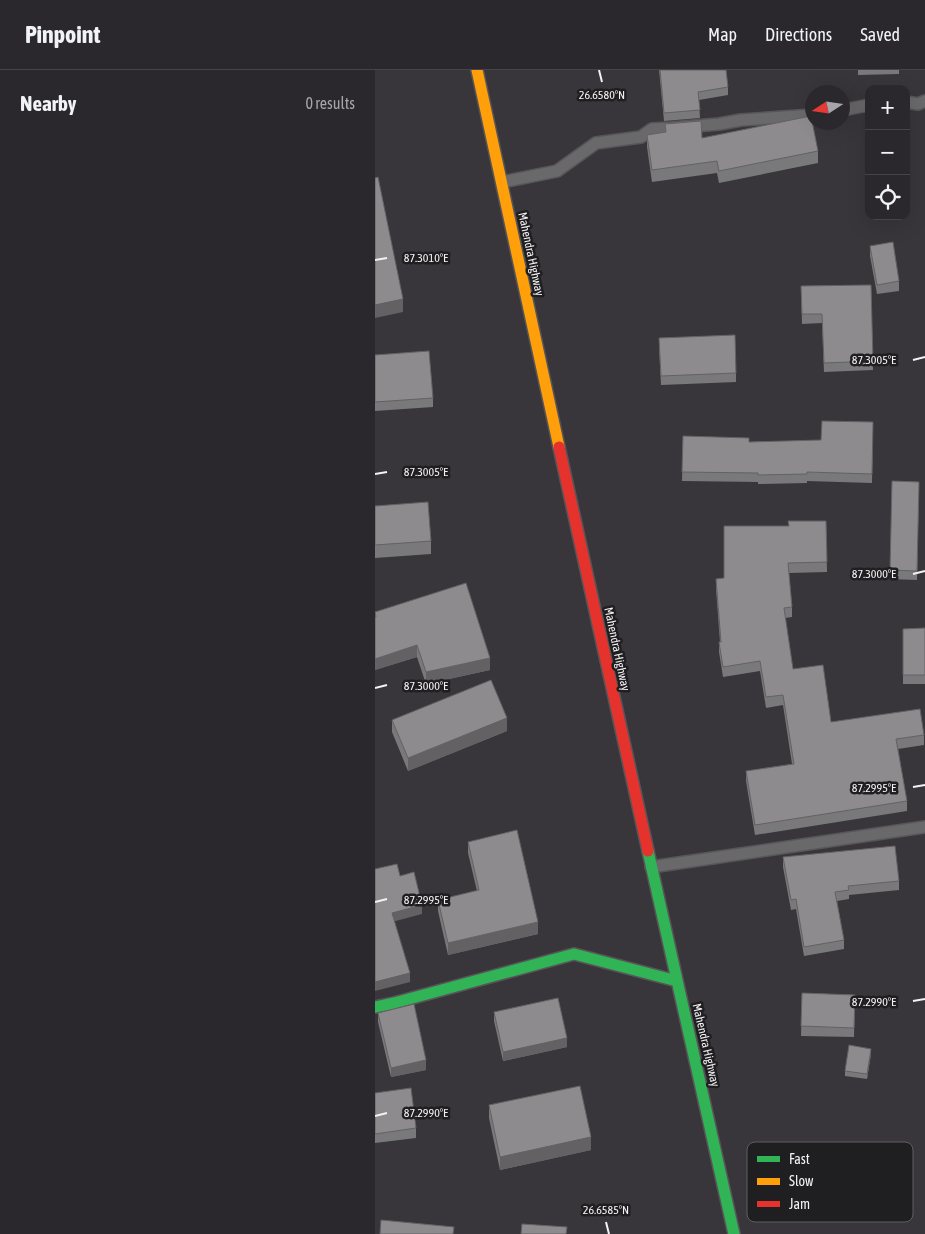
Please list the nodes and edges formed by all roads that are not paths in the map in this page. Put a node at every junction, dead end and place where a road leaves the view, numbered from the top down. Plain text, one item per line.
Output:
1 (477, 70) edge
2 (925, 101) edge
3 (910, 103) edge
4 (865, 106) edge
5 (850, 109) edge
6 (805, 116) edge
7 (501, 182) junction
8 (925, 827) edge
9 (651, 867) junction
10 (677, 981) junction
11 (375, 1007) edge
12 (734, 1234) edge

1 - 7 main road, Mahendra Highway
2 - 3 lane
4 - 5 lane
6 - 7 lane
7 - 9 main road, Mahendra Highway
8 - 9 lane
9 - 10 main road, Mahendra Highway
10 - 11 main road
10 - 12 main road, Mahendra Highway

